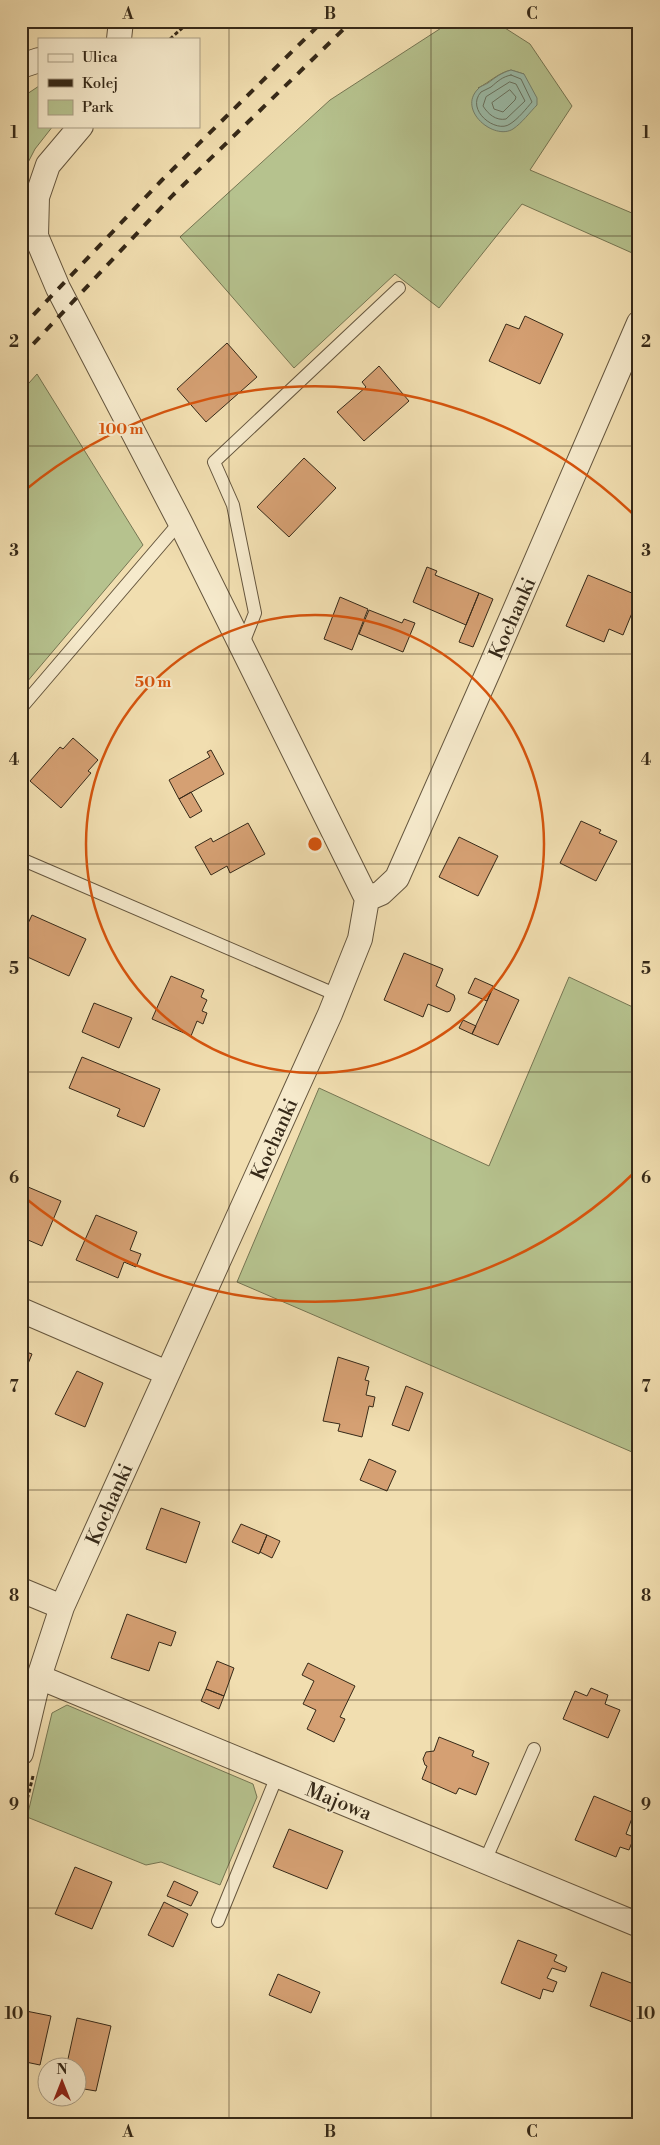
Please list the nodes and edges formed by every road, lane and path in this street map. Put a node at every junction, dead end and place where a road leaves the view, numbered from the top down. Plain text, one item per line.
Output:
1 (190, 21) edge
2 (171, 38) edge
3 (38, 60) edge
4 (21, 66) edge
5 (79, 128) edge
6 (399, 288) dead end
7 (639, 323) edge
8 (180, 522) junction
9 (242, 646) junction
10 (21, 708) edge
11 (21, 859) edge
12 (367, 899) junction
13 (337, 996) junction
14 (21, 1310) edge
15 (168, 1373) junction
16 (21, 1590) edge
17 (62, 1607) junction
18 (38, 1677) junction
19 (23, 1737) edge
20 (534, 1749) dead end
21 (277, 1776) junction
22 (485, 1861) junction
23 (218, 1921) dead end
24 (639, 1925) edge

1 - 2 path
3 - 4 street
5 - 8 street
6 - 9 lane
7 - 12 street, Kochanki
8 - 9 street
8 - 10 lane
9 - 12 street
11 - 13 lane
12 - 13 street, Kochanki
13 - 15 street, Kochanki
14 - 15 street
15 - 17 street, Kochanki
16 - 17 street
17 - 18 street, Kochanki
18 - 19 street, Kochanki
18 - 21 street, Majowa
20 - 22 lane
21 - 22 street, Majowa
21 - 23 lane
22 - 24 street, Majowa

